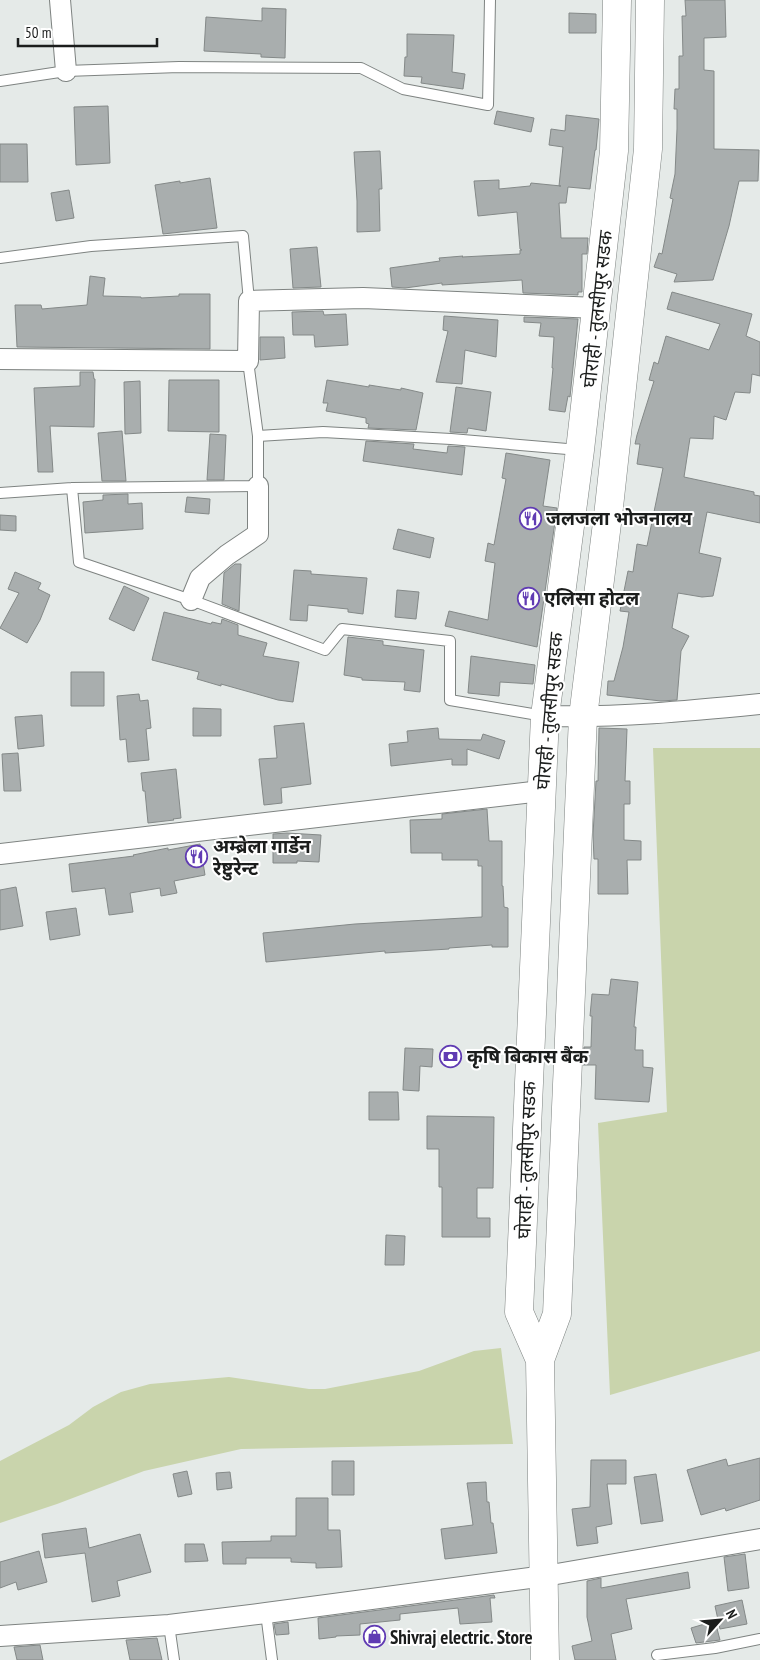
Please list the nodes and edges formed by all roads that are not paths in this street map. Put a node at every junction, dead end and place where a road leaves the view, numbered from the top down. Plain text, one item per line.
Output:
1 (60, 0) edge
2 (490, 0) edge
3 (617, 0) edge
4 (650, 0) edge
5 (66, 71) junction
6 (0, 81) edge
7 (0, 258) edge
8 (249, 301) junction
9 (597, 308) junction
10 (0, 359) edge
11 (248, 361) junction
12 (258, 436) junction
13 (580, 450) junction
14 (258, 486) junction
15 (72, 488) junction
16 (0, 493) edge
17 (191, 600) junction
18 (760, 704) edge
19 (545, 716) junction
20 (583, 717) junction
21 (541, 791) junction
22 (0, 854) edge
23 (540, 1360) junction
24 (760, 1539) edge
25 (544, 1576) junction
26 (266, 1613) junction
27 (168, 1625) junction
28 (0, 1636) edge
29 (760, 1640) edge
30 (657, 1655) dead end
31 (174, 1660) edge
32 (272, 1660) edge
33 (545, 1660) edge

1 - 5 street
2 - 5 lane
3 - 9 main road, घोराही - तुलसीपुर सडक
4 - 20 main road, घोराही - तुलसीपुर सडक
5 - 6 lane
7 - 8 lane
8 - 9 street
8 - 11 street
9 - 13 main road, घोराही - तुलसीपुर सडक
10 - 11 street
11 - 12 lane
12 - 13 lane
12 - 14 lane
13 - 19 main road, घोराही - तुलसीपुर सडक
14 - 15 lane
14 - 17 street
15 - 16 lane
15 - 17 lane
17 - 19 lane
18 - 20 street
19 - 20 street
19 - 21 main road, घोराही - तुलसीपुर सडक
20 - 23 main road, घोराही - तुलसीपुर सडक
21 - 22 street
21 - 23 main road, घोराही - तुलसीपुर सडक
23 - 25 main road, घोराही - तुलसीपुर सडक
24 - 25 street
25 - 26 street
25 - 33 main road, घोराही - तुलसीपुर सडक
26 - 27 street
26 - 32 lane
27 - 28 street
27 - 31 lane
29 - 30 lane

